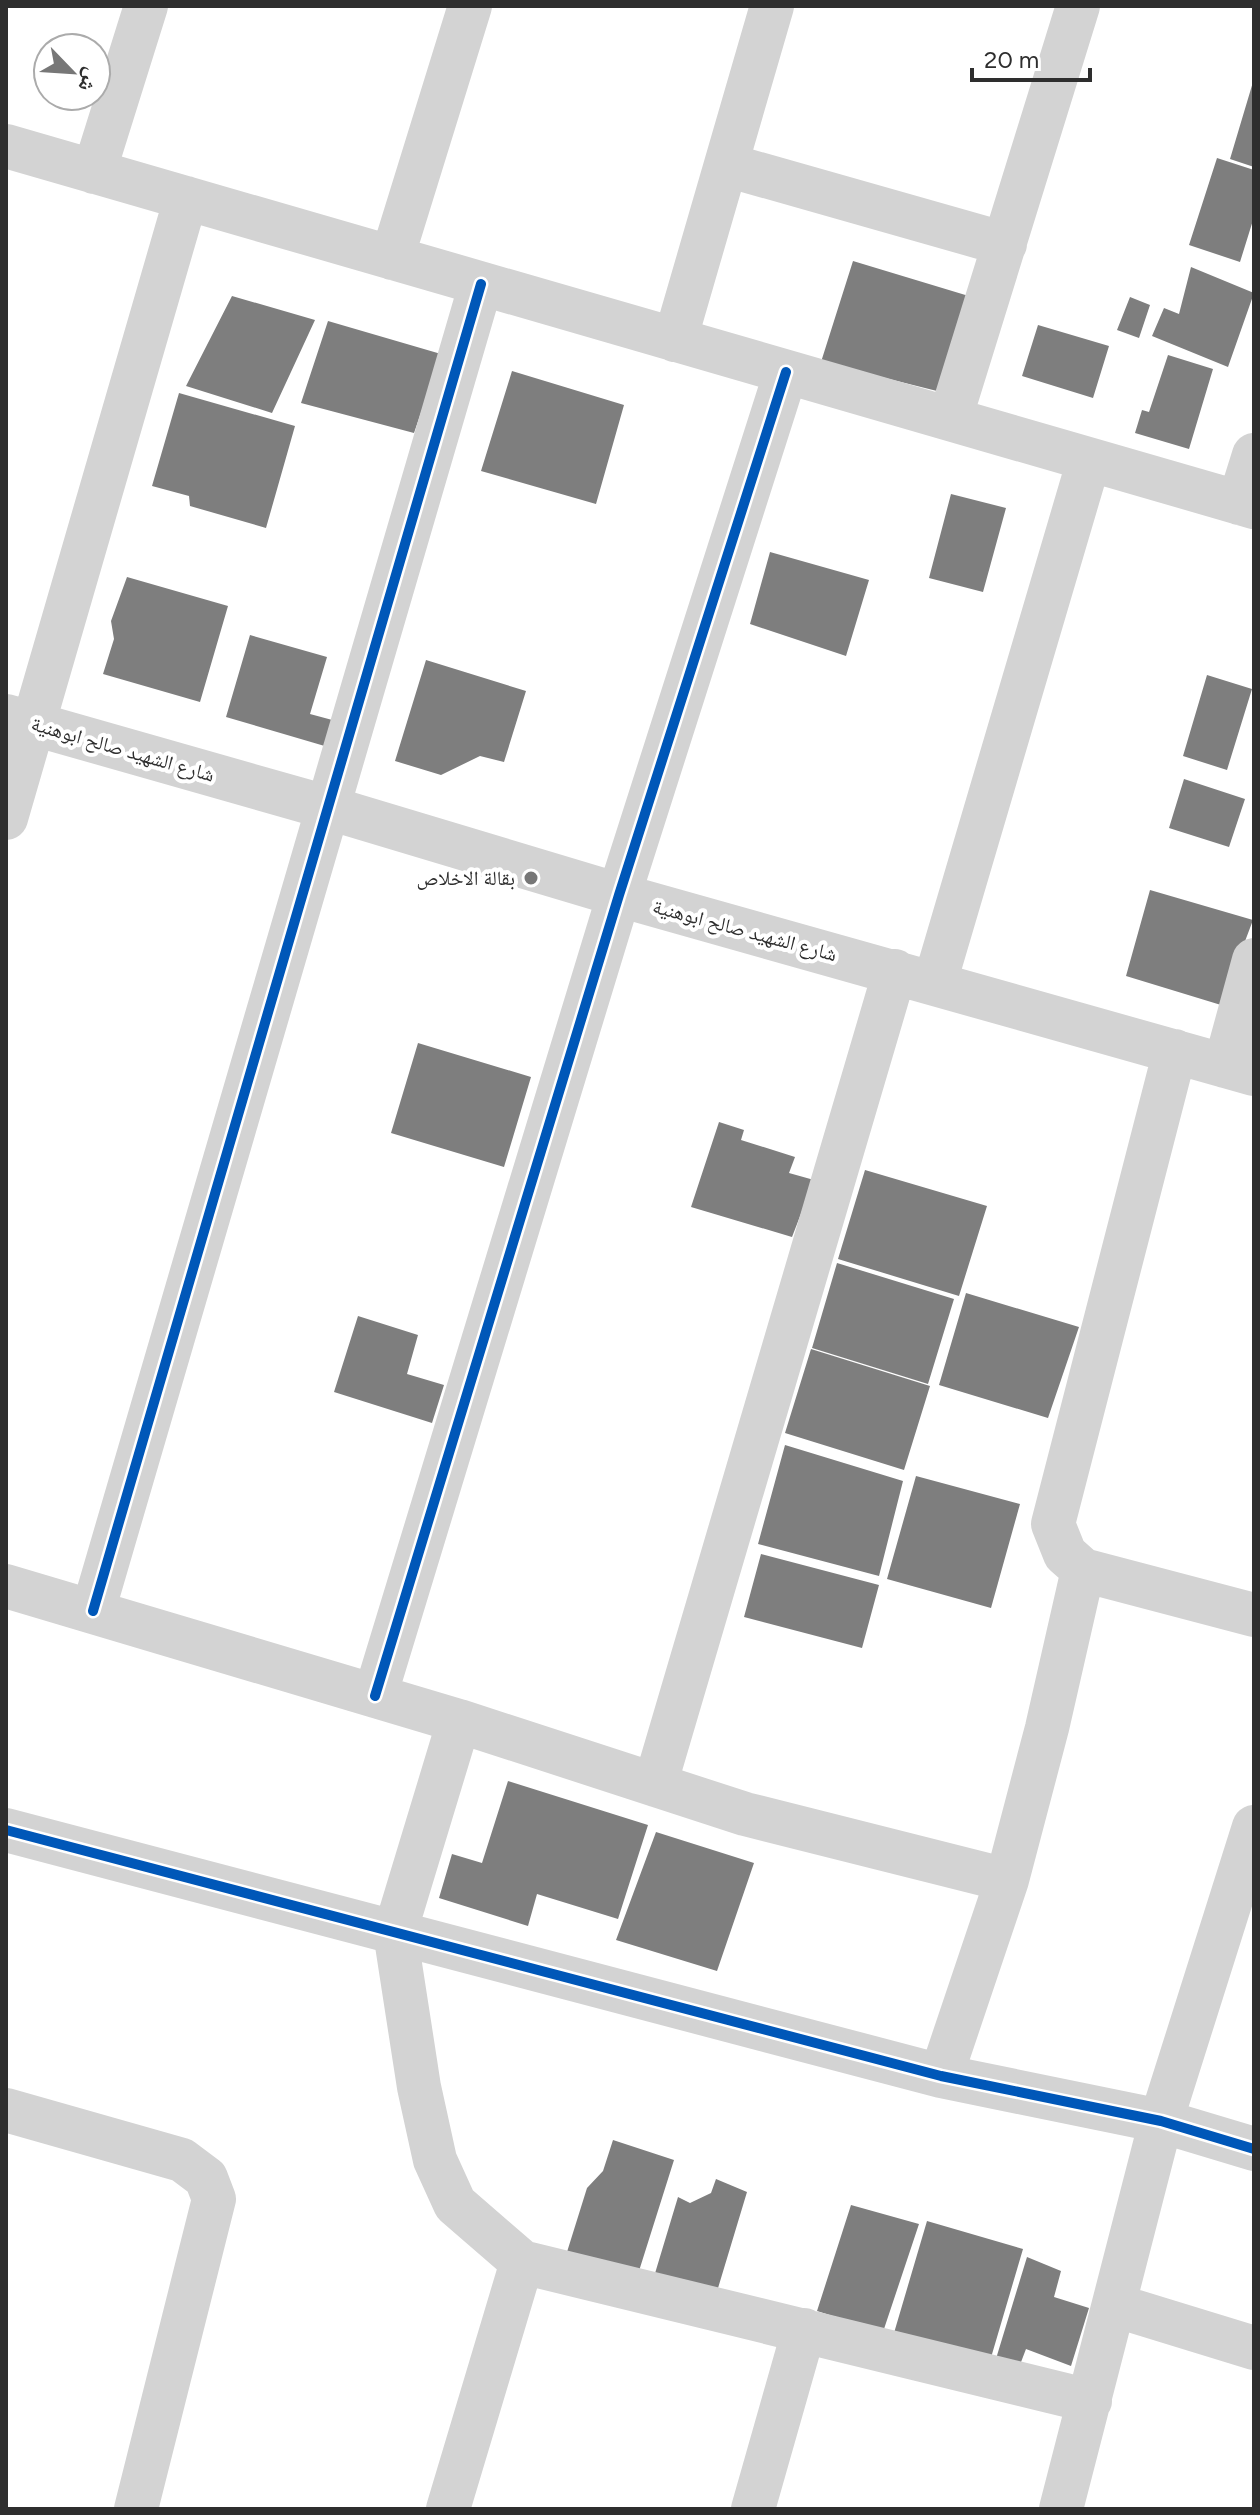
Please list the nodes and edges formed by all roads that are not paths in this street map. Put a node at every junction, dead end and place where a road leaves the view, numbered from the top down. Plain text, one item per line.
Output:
1 (146, 6) edge
2 (470, 6) edge
3 (772, 6) edge
4 (1078, 6) edge
5 (6, 146) edge
6 (727, 165) junction
7 (94, 172) junction
8 (186, 198) junction
9 (1005, 244) junction
10 (392, 258) junction
11 (481, 284) junction
12 (675, 340) junction
13 (786, 372) junction
14 (950, 419) junction
15 (1254, 455) edge
16 (1089, 460) junction
17 (1247, 505) edge
18 (20, 720) edge
19 (326, 807) junction
20 (6, 818) edge
21 (619, 895) junction
22 (1254, 960) edge
23 (915, 977) junction
24 (1175, 1051) junction
25 (1240, 1070) edge
26 (1083, 1570) junction
27 (6, 1586) edge
28 (93, 1611) junction
29 (1254, 1615) edge
30 (375, 1696) junction
31 (459, 1721) junction
32 (655, 1785) junction
33 (1254, 1827) edge
34 (6, 1830) edge
35 (1007, 1880) junction
36 (395, 1932) junction
37 (941, 2076) junction
38 (6, 2110) edge
39 (1161, 2121) junction
40 (1254, 2149) edge
41 (522, 2262) junction
42 (1114, 2305) junction
43 (804, 2330) junction
44 (1254, 2348) edge
45 (1090, 2401) junction
46 (136, 2509) edge
47 (448, 2509) edge
48 (753, 2509) edge
49 (1061, 2509) edge

1 - 7 street
2 - 10 street
3 - 6 street
4 - 9 street
5 - 7 street
6 - 9 street
6 - 12 street
7 - 8 street
8 - 10 street
8 - 18 street
9 - 14 street
10 - 11 street
11 - 12 street
11 - 19 street
12 - 13 street
13 - 14 street
13 - 21 street
14 - 16 street
15 - 17 street
16 - 17 street
16 - 23 street
18 - 19 street, شارع الشهيد صالح ابوهنية
18 - 20 street
19 - 21 street, شارع الشهيد صالح ابوهنية
19 - 28 street
21 - 23 street, شارع الشهيد صالح ابوهنية
21 - 30 street
22 - 25 street
23 - 24 street, شارع الشهيد صالح ابوهنية
23 - 32 street
24 - 25 street, شارع الشهيد صالح ابوهنية
24 - 26 street
26 - 29 street
26 - 35 street
27 - 28 street
28 - 30 street
30 - 31 street
31 - 32 street
31 - 36 street
32 - 35 street
33 - 39 street
34 - 36 street
35 - 37 street
36 - 37 street
36 - 41 street
37 - 39 street
38 - 46 street
39 - 40 street
39 - 42 street
41 - 43 street
41 - 47 street
42 - 44 street
42 - 45 street
43 - 45 street
43 - 48 street
45 - 49 street

